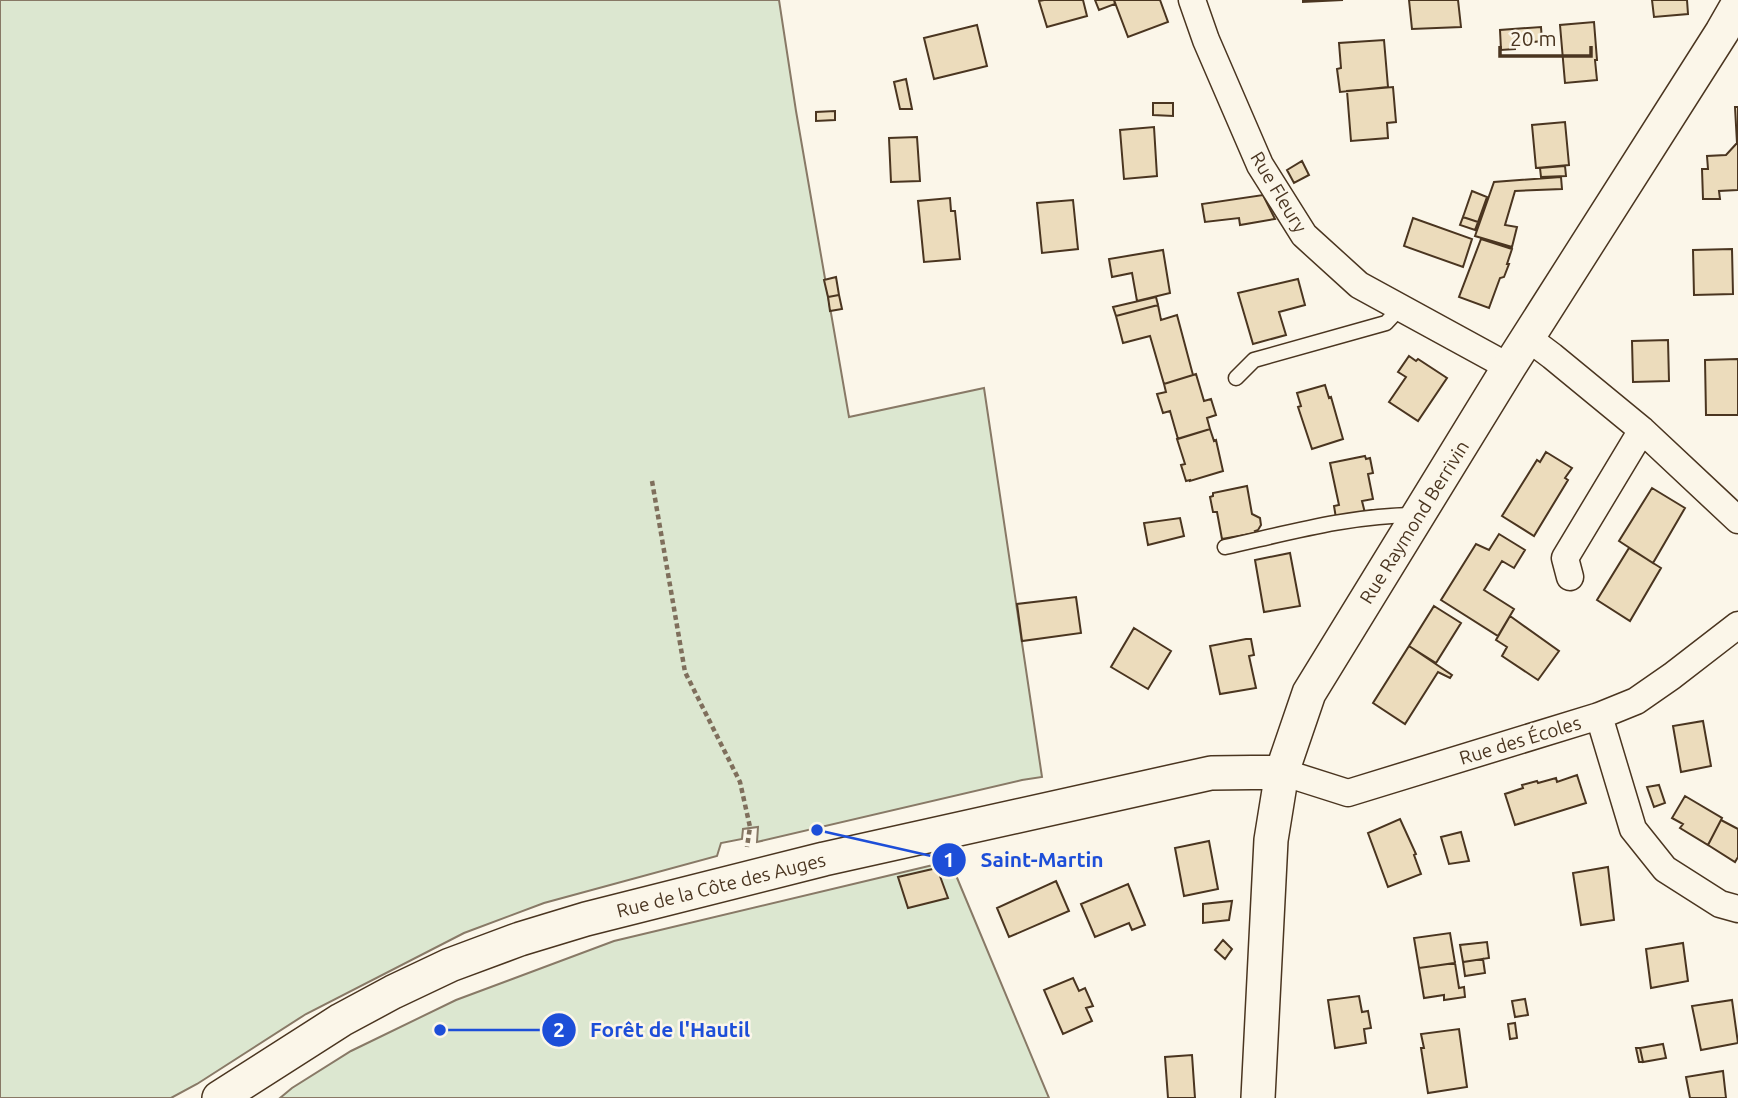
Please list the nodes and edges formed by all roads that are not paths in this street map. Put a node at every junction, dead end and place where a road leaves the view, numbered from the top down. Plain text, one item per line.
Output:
1 (1192, 0) edge
2 (1738, 4) edge
3 (1401, 307) junction
4 (1528, 338) junction
5 (1509, 367) junction
6 (1236, 378) dead end
7 (1642, 430) junction
8 (1419, 515) junction
9 (1738, 520) edge
10 (1225, 547) dead end
11 (1570, 577) dead end
12 (1738, 625) edge
13 (1599, 716) junction
14 (1282, 772) junction
15 (1738, 909) edge
16 (227, 1095) edge
17 (1258, 1098) edge

1 - 3 street, Rue Fleury
2 - 4 street, Rue Raymond Berrivin
3 - 5 street, Rue Fleury
3 - 6 lane
4 - 5 street, Rue Raymond Berrivin
4 - 7 street
5 - 8 street, Rue Raymond Berrivin
7 - 9 street
7 - 11 street
8 - 10 lane
8 - 14 street, Rue Raymond Berrivin
12 - 13 street, Rue des Écoles
13 - 14 street, Rue des Écoles
13 - 15 street
14 - 16 street, Rue de la Côte des Auges
14 - 17 street, Rue Raymond Berrivin

